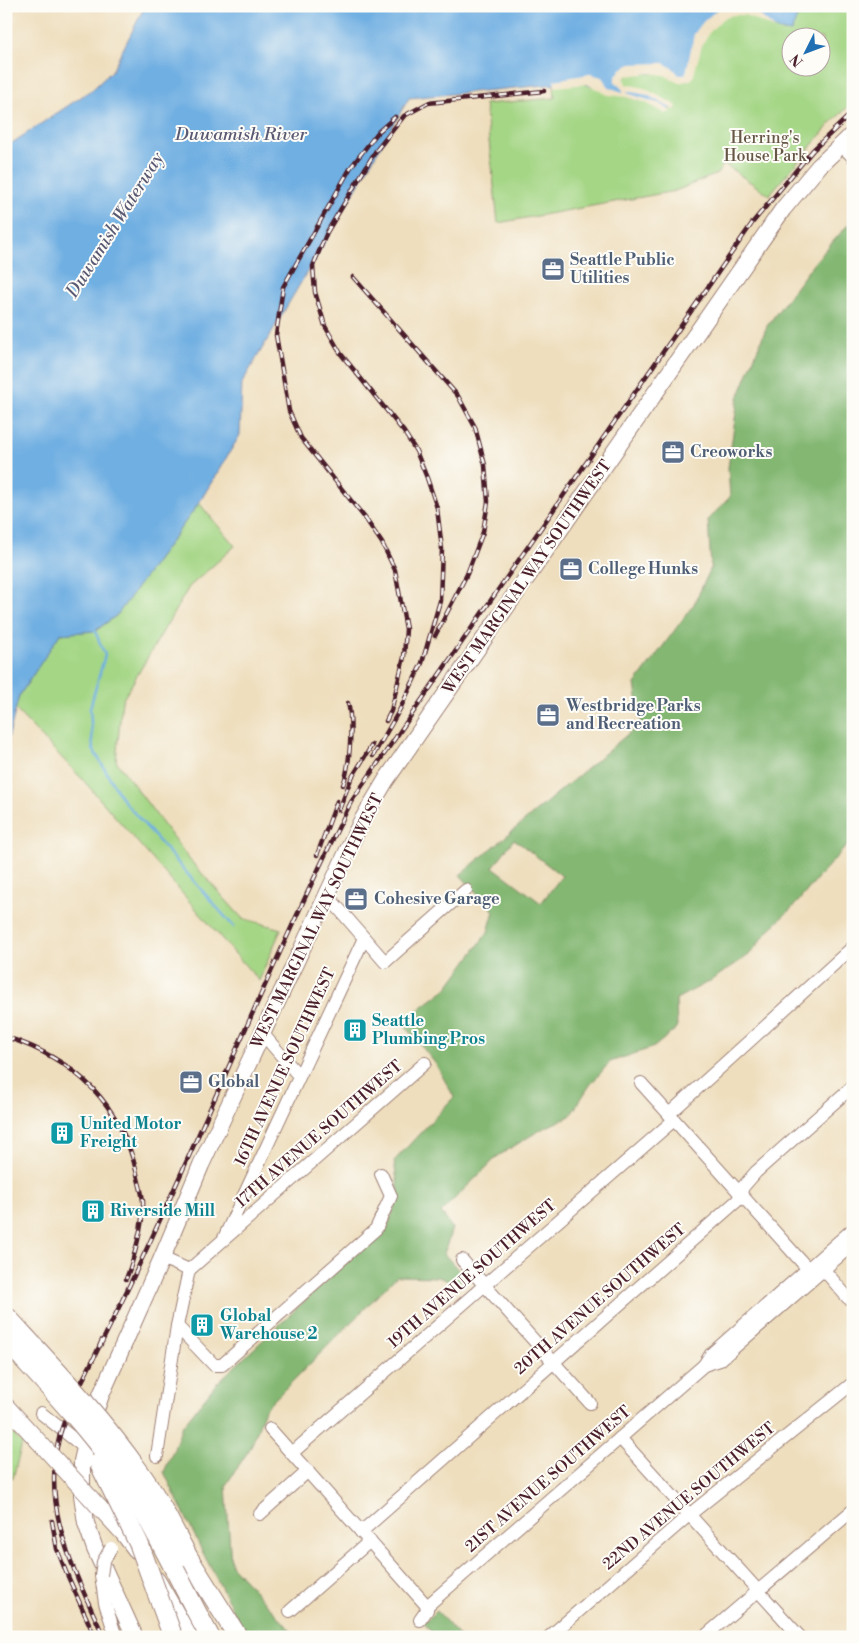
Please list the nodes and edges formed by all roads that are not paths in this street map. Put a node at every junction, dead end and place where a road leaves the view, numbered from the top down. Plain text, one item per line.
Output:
1 (847, 140) edge
2 (853, 157) edge
3 (466, 890) dead end
4 (327, 895) junction
5 (364, 938) junction
6 (853, 947) edge
7 (262, 1033) junction
8 (425, 1063) dead end
9 (299, 1076) junction
10 (641, 1083) dead end
11 (853, 1086) edge
12 (672, 1117) junction
13 (381, 1174) dead end
14 (741, 1194) junction
15 (853, 1229) edge
16 (224, 1238) junction
17 (853, 1244) edge
18 (162, 1258) junction
19 (462, 1260) dead end
20 (808, 1268) junction
21 (189, 1270) junction
22 (824, 1270) junction
23 (485, 1285) junction
24 (848, 1298) dead end
25 (6, 1316) edge
26 (177, 1326) junction
27 (6, 1340) edge
28 (553, 1362) junction
29 (704, 1365) junction
30 (853, 1383) edge
31 (590, 1403) dead end
32 (6, 1406) edge
33 (70, 1411) junction
34 (41, 1413) dead end
35 (270, 1429) dead end
36 (620, 1438) junction
37 (85, 1448) junction
38 (292, 1453) junction
39 (157, 1456) dead end
40 (308, 1472) junction
41 (853, 1510) edge
42 (260, 1514) dead end
43 (689, 1515) junction
44 (123, 1533) junction
45 (366, 1537) junction
46 (188, 1557) junction
47 (758, 1591) junction
48 (427, 1606) junction
49 (290, 1610) dead end
50 (420, 1620) dead end
51 (116, 1637) edge
52 (134, 1637) edge
53 (173, 1637) edge
54 (190, 1637) edge
55 (210, 1637) edge
56 (229, 1637) edge
57 (238, 1637) edge
58 (549, 1637) edge
59 (704, 1637) edge
60 (800, 1637) edge

1 - 2 street
1 - 4 main road, WEST MARGINAL WAY SOUTHWEST
3 - 5 street
4 - 5 street
4 - 7 main road, WEST MARGINAL WAY SOUTHWEST
5 - 9 street, 16TH AVENUE SOUTHWEST
6 - 12 street, 19TH AVENUE SOUTHWEST
7 - 9 street
7 - 18 main road, WEST MARGINAL WAY SOUTHWEST
8 - 16 street, 17TH AVENUE SOUTHWEST
9 - 16 street, 16TH AVENUE SOUTHWEST
10 - 12 street
11 - 14 street, 20TH AVENUE SOUTHWEST
12 - 14 street
12 - 23 street, 19TH AVENUE SOUTHWEST
13 - 26 street
14 - 20 street
14 - 28 street, 20TH AVENUE SOUTHWEST
15 - 20 street, 21ST AVENUE SOUTHWEST
16 - 21 street, 17TH AVENUE SOUTHWEST
17 - 22 street, 21ST AVENUE SOUTHWEST
18 - 21 street
18 - 37 main road, WEST MARGINAL WAY SOUTHWEST
19 - 23 street
20 - 29 street, 21ST AVENUE SOUTHWEST
21 - 26 street
22 - 24 street
22 - 29 street, 21ST AVENUE SOUTHWEST
23 - 28 street
23 - 38 street, 19TH AVENUE SOUTHWEST
25 - 46 highway, bridge
26 - 39 street
27 - 33 highway, bridge
28 - 31 street
28 - 45 street, 20TH AVENUE SOUTHWEST
29 - 36 street, 21ST AVENUE SOUTHWEST
30 - 43 street, 22ND AVENUE SOUTHWEST
32 - 44 main road, bridge
33 - 53 highway, bridge
33 - 55 highway, bridge
34 - 37 street
35 - 38 street
36 - 43 street
36 - 48 street, 21ST AVENUE SOUTHWEST
37 - 52 main road, WEST MARGINAL WAY SOUTHWEST
38 - 40 street
40 - 42 street
40 - 45 street
41 - 47 street
43 - 47 street
43 - 58 street, 22ND AVENUE SOUTHWEST
44 - 51 street, bridge
44 - 54 main road
45 - 48 street
45 - 49 street, 20TH AVENUE SOUTHWEST
46 - 56 highway
46 - 57 highway
47 - 59 street
47 - 60 street
48 - 50 street, 21ST AVENUE SOUTHWEST

